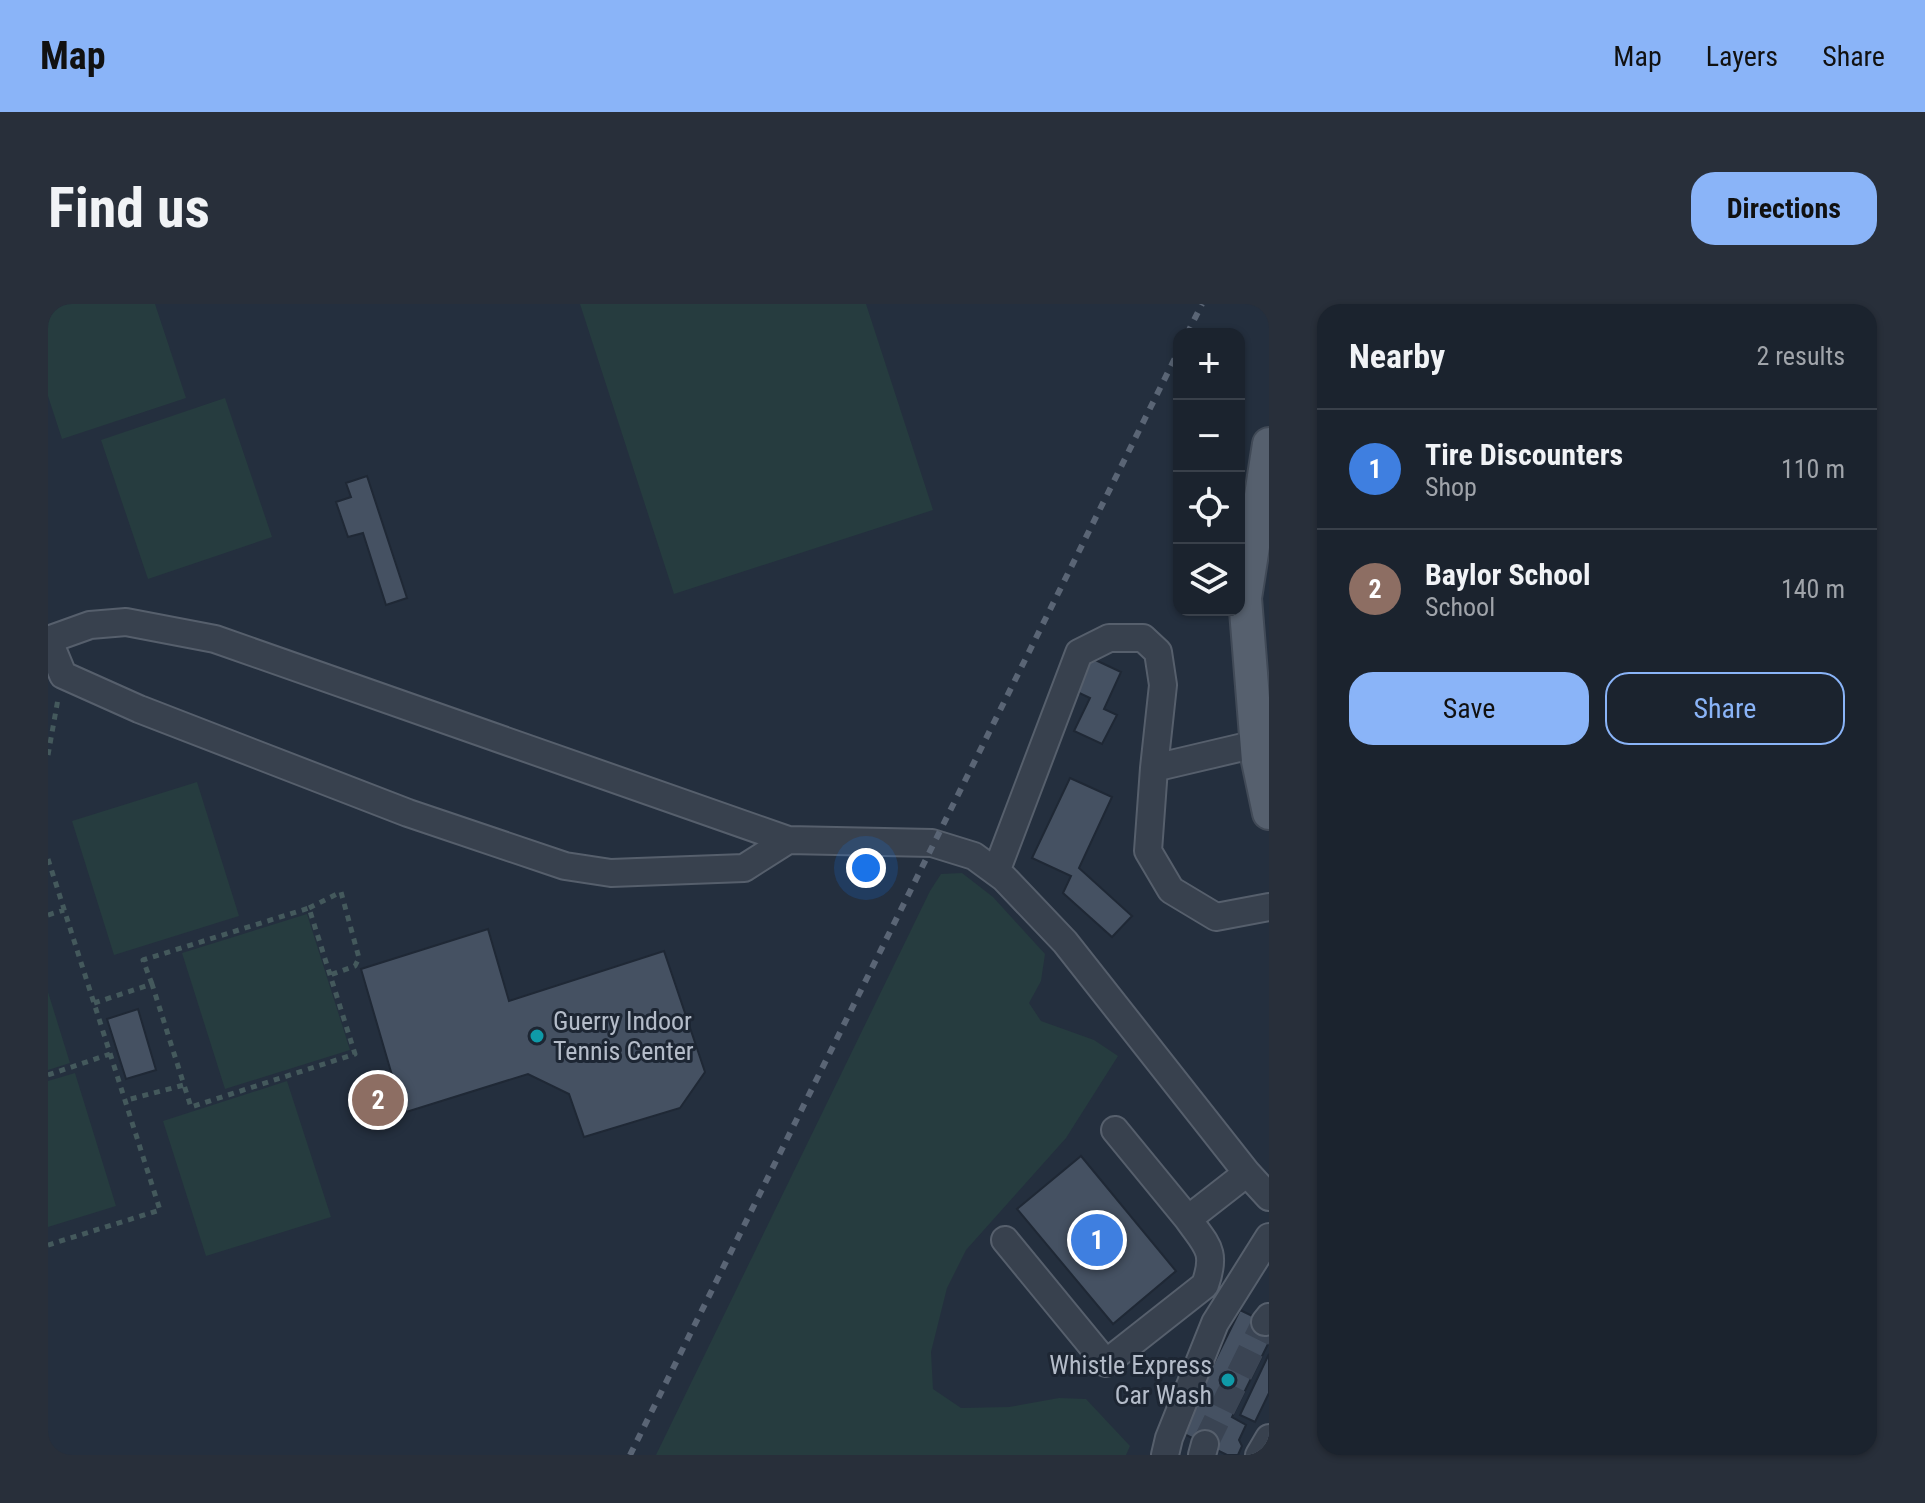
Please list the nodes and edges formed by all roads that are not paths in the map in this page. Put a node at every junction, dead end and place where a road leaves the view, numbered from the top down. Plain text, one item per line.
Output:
1 (1269, 444) edge
2 (49, 640) edge
3 (1256, 744) junction
4 (1154, 768) junction
5 (1269, 813) edge
6 (788, 840) junction
7 (996, 872) junction
8 (1269, 907) edge
9 (1115, 1130) dead end
10 (1247, 1173) junction
11 (1269, 1197) edge
12 (1188, 1219) junction
13 (1269, 1237) edge
14 (1005, 1240) dead end
15 (1269, 1438) edge
16 (1165, 1455) edge
17 (1259, 1455) edge

1 - 3 main road
2 - 6 street
2 - 6 street
3 - 4 street
3 - 5 main road
4 - 7 street
4 - 8 street
6 - 7 street
7 - 10 street
9 - 12 street
10 - 11 street
10 - 12 street
12 - 14 street
13 - 16 street
15 - 17 street

